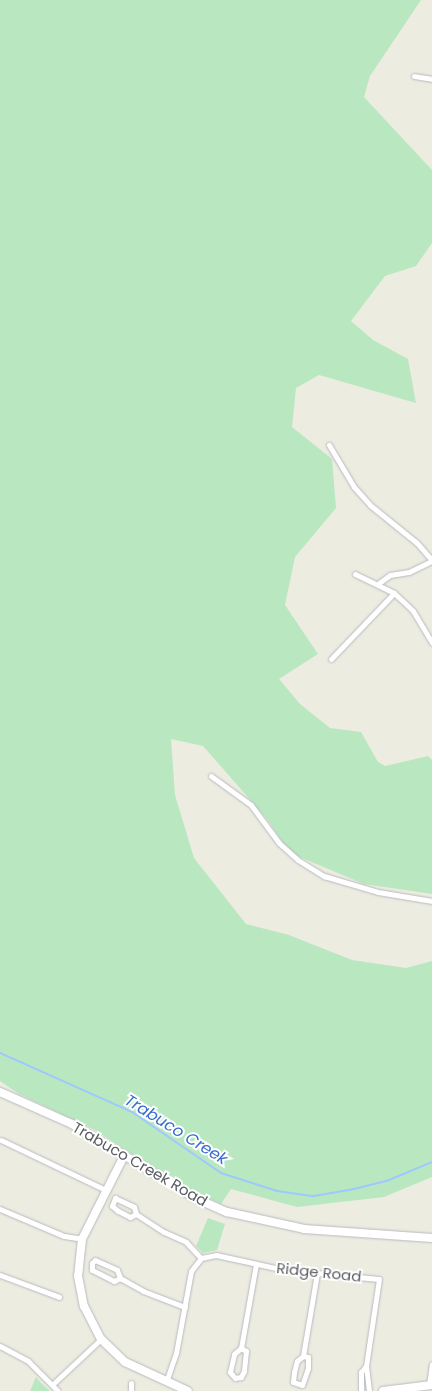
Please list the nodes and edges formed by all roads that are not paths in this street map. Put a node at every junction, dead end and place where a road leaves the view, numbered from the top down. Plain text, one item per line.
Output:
1 (414, 76) dead end
2 (432, 79) edge
3 (329, 445) dead end
4 (432, 561) edge
5 (355, 574) dead end
6 (378, 583) junction
7 (394, 594) junction
8 (432, 642) edge
9 (331, 659) dead end
10 (211, 776) dead end
11 (432, 901) edge
12 (0, 1092) edge
13 (0, 1140) edge
14 (124, 1156) junction
15 (106, 1190) junction
16 (0, 1209) edge
17 (136, 1214) junction
18 (432, 1238) edge
19 (82, 1239) junction
20 (201, 1258) junction
21 (256, 1264) junction
22 (318, 1273) junction
23 (0, 1275) edge
24 (120, 1278) junction
25 (59, 1297) dead end
26 (185, 1307) junction
27 (101, 1339) junction
28 (0, 1346) edge
29 (242, 1348) junction
30 (303, 1356) junction
31 (432, 1364) edge
32 (366, 1366) junction
33 (166, 1382) junction
34 (54, 1383) junction
35 (131, 1383) dead end
36 (431, 1385) edge
37 (409, 1389) edge
38 (58, 1391) edge
39 (131, 1391) edge
40 (188, 1391) edge
41 (361, 1391) edge
42 (369, 1391) edge
43 (382, 1391) edge

1 - 2 street
3 - 4 street
4 - 6 street
5 - 6 street
6 - 7 street
7 - 8 street
7 - 9 street
10 - 11 street
12 - 14 street, Trabuco Creek Road
13 - 15 street
14 - 15 street
14 - 18 street, Trabuco Creek Road
15 - 19 street
16 - 19 street
17 - 17 street
17 - 20 street
19 - 27 street
20 - 21 street, Ridge Road
20 - 26 street
21 - 22 street, Ridge Road
21 - 29 street
22 - 30 street
22 - 32 street, Ridge Road
23 - 25 street
24 - 24 street
24 - 26 street
26 - 33 street
27 - 33 street
27 - 34 street
28 - 34 street
29 - 29 street
30 - 30 street
31 - 36 street
32 - 41 street
32 - 42 street
33 - 40 street
34 - 38 street
35 - 39 street
36 - 37 street
37 - 43 street

